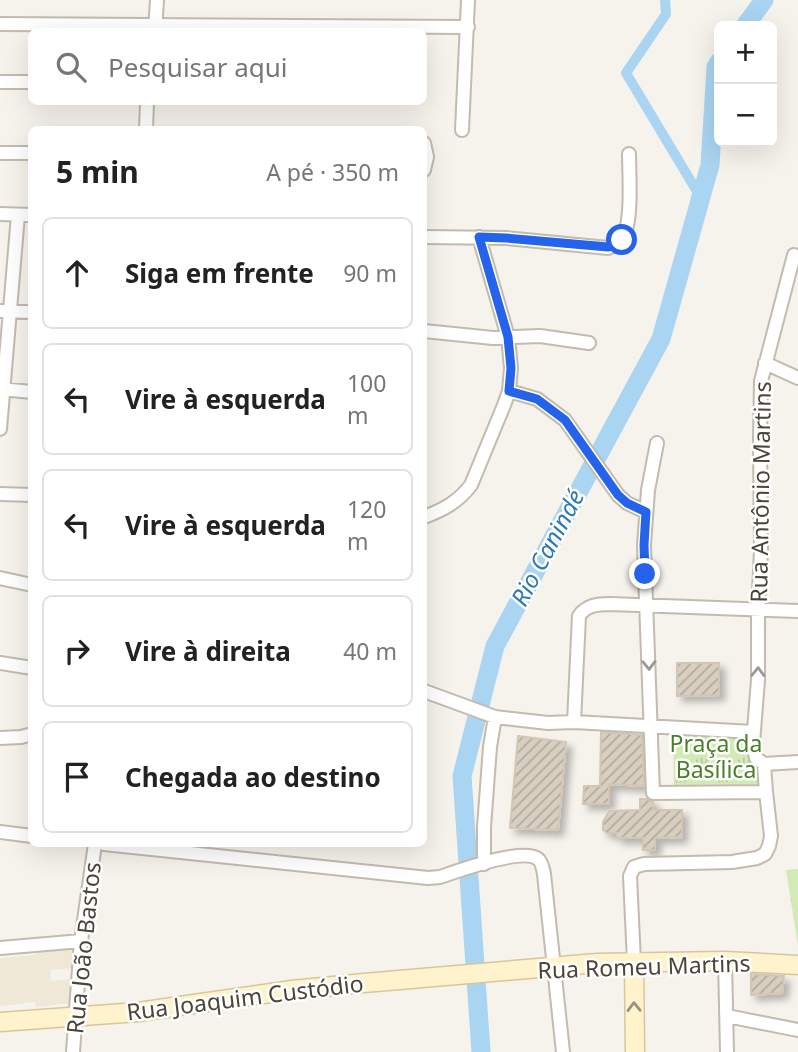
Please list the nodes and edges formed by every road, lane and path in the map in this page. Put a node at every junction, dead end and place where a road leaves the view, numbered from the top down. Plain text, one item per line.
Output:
1 (158, 0) edge
2 (468, 0) edge
3 (0, 24) edge
4 (468, 27) junction
5 (155, 28) edge
6 (0, 82) edge
7 (28, 82) edge
8 (147, 105) edge
9 (146, 126) edge
10 (462, 130) dead end
11 (0, 153) edge
12 (28, 153) edge
13 (629, 154) dead end
14 (0, 214) edge
15 (18, 215) junction
16 (28, 215) edge
17 (427, 237) edge
18 (479, 237) junction
19 (794, 255) dead end
20 (5, 311) edge
21 (28, 312) edge
22 (427, 331) edge
23 (508, 337) junction
24 (589, 343) dead end
25 (765, 363) junction
26 (798, 378) edge
27 (2, 389) edge
28 (509, 391) junction
29 (28, 392) edge
30 (0, 429) edge
31 (657, 443) dead end
32 (0, 494) edge
33 (28, 495) edge
34 (646, 512) junction
35 (427, 516) edge
36 (0, 578) edge
37 (28, 584) edge
38 (648, 605) junction
39 (758, 611) junction
40 (798, 611) edge
41 (0, 663) edge
42 (28, 667) edge
43 (427, 692) edge
44 (490, 716) junction
45 (574, 722) junction
46 (651, 726) junction
47 (753, 733) junction
48 (28, 735) edge
49 (0, 738) edge
50 (798, 762) edge
51 (764, 764) junction
52 (766, 792) junction
53 (0, 832) edge
54 (28, 836) edge
55 (95, 847) edge
56 (133, 847) edge
57 (480, 865) junction
58 (81, 941) junction
59 (0, 948) edge
60 (724, 961) junction
61 (634, 962) junction
62 (798, 965) edge
63 (555, 968) junction
64 (490, 973) joint
65 (727, 1016) junction
66 (76, 1018) junction
67 (0, 1022) edge
68 (798, 1030) edge
69 (73, 1052) edge
70 (563, 1052) edge
71 (635, 1052) edge
72 (727, 1052) edge

1 - 5 street
2 - 4 street
3 - 5 street
4 - 5 street
4 - 10 street
6 - 7 street
8 - 9 street
11 - 12 street
13 - 18 street
14 - 15 street
15 - 16 street
15 - 20 street
17 - 18 street
18 - 23 street
19 - 25 street, Rua Antônio Martins
20 - 21 street
20 - 27 street
22 - 23 street
23 - 24 street
23 - 28 street
25 - 26 street
25 - 39 street, Rua Antônio Martins
27 - 29 street
27 - 30 street
28 - 34 street
28 - 35 street
31 - 34 street
32 - 33 street
34 - 38 street
36 - 37 street
38 - 39 street
38 - 45 street
38 -> 46 street
39 - 40 street
47 -> 39 street, Rua Antônio Martins
41 - 42 street
43 - 44 street
44 - 45 street
44 - 57 street
45 - 46 street
46 - 47 street
46 - 52 street
47 - 51 street
48 - 49 street
50 - 51 street
51 - 52 street
52 - 61 street
53 - 54 street
55 - 58 street, Rua João Bastos
56 - 57 street
57 - 63 street
58 - 59 street
58 - 66 street, Rua João Bastos
60 - 61 main road, Rua Romeu Martins
60 - 62 main road, Rua Romeu Martins
60 - 65 street
61 - 63 main road, Rua Romeu Martins
71 -> 61 main road
63 - 64 main road, Rua Romeu Martins
63 - 70 street
64 - 66 main road, Rua Joaquim Custódio
65 - 68 street
65 - 72 street
66 - 67 main road, Rua Joaquim Custódio
66 - 69 street, Rua João Bastos

